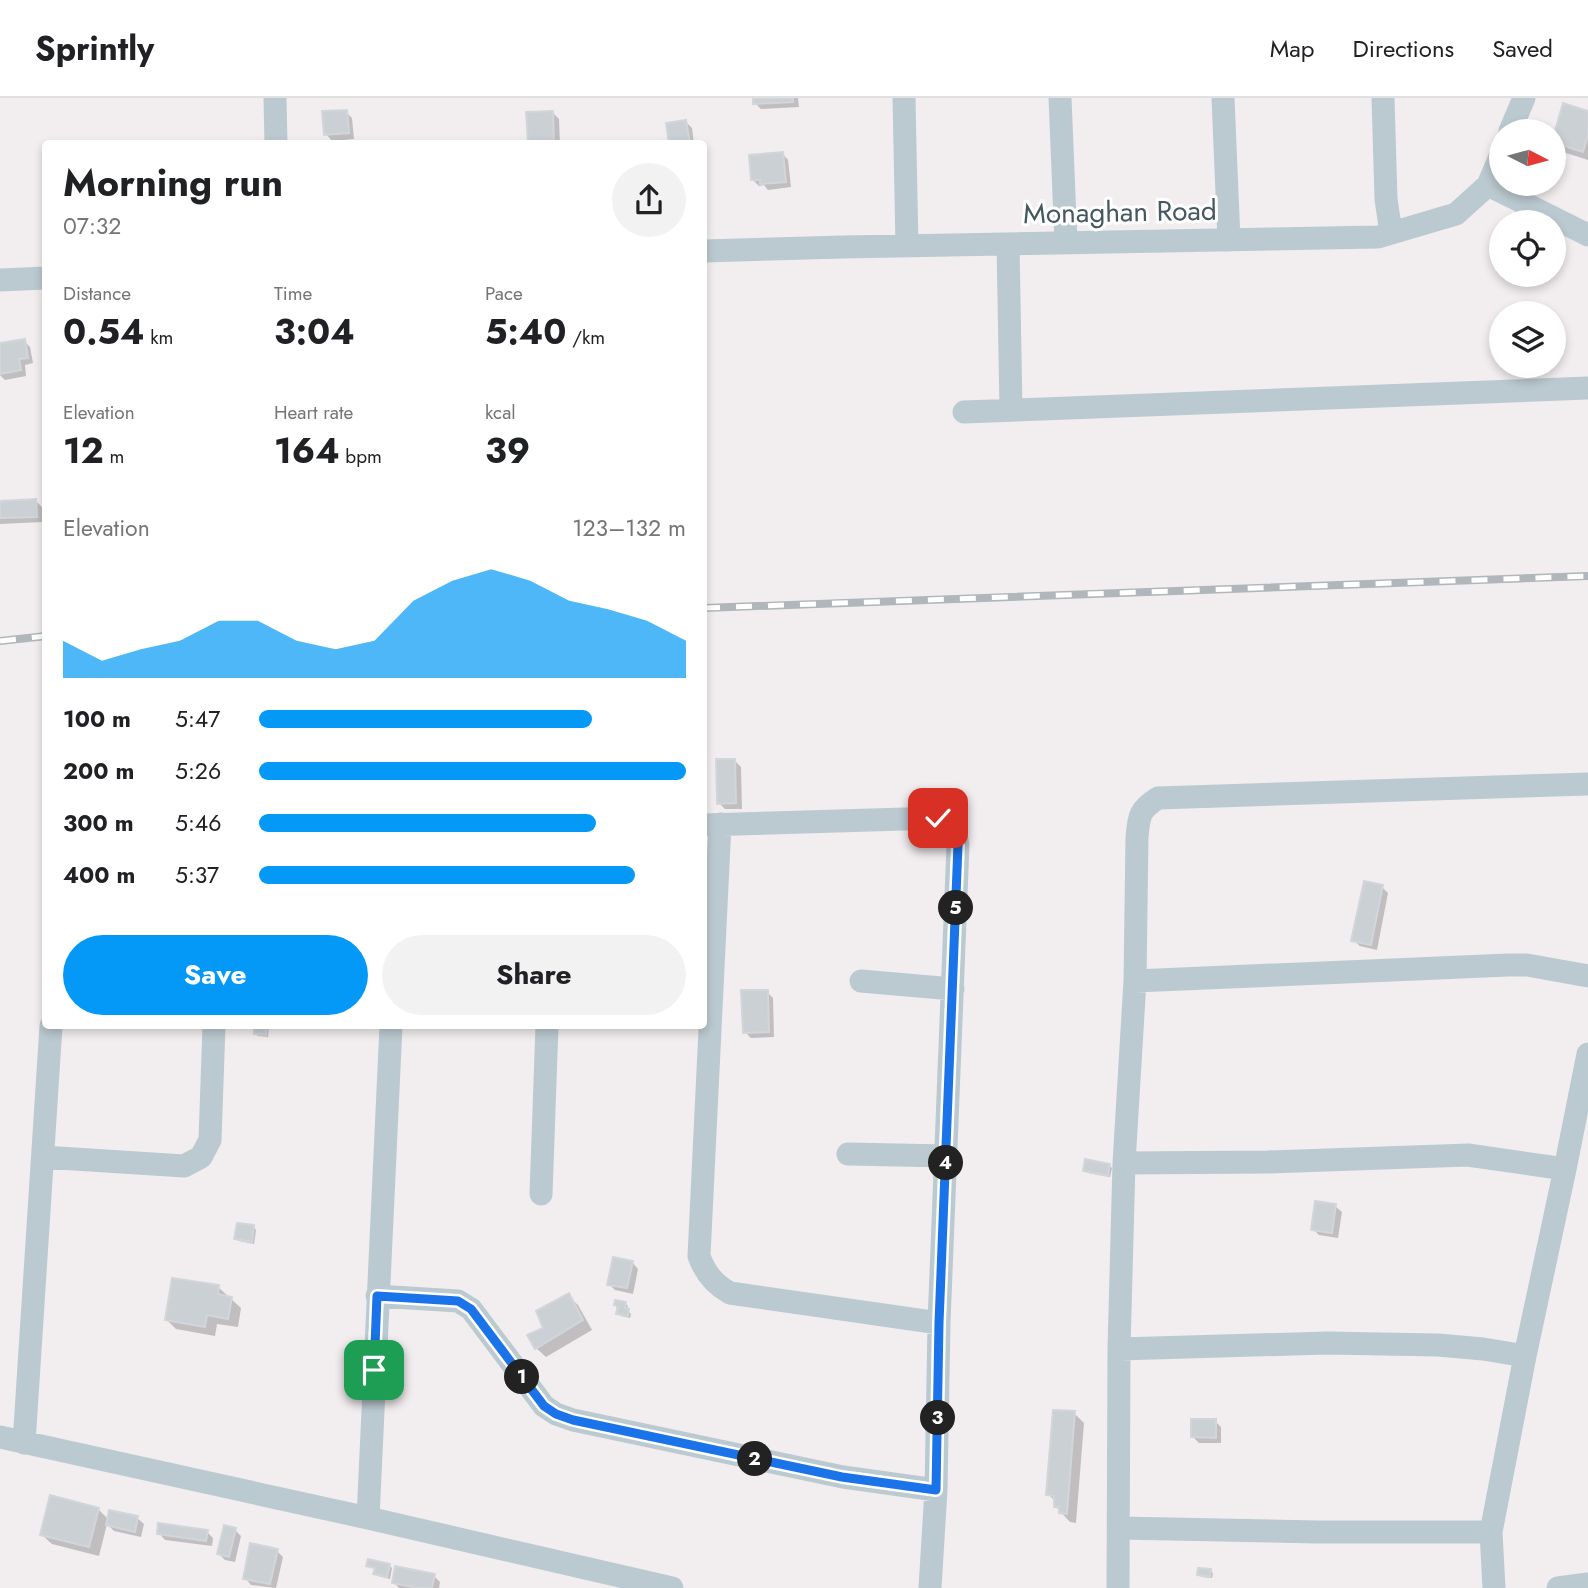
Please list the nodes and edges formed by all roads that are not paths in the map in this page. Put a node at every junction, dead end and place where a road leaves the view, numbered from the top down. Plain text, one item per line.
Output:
1 (275, 98) edge
2 (904, 98) edge
3 (1060, 98) edge
4 (1223, 98) edge
5 (1383, 98) edge
6 (1524, 98) edge
7 (1515, 119) edge
8 (276, 140) edge
9 (1488, 185) joint
10 (1391, 233) junction
11 (1588, 236) edge
12 (1229, 240) junction
13 (1066, 243) junction
14 (1008, 244) junction
15 (906, 246) junction
16 (707, 251) edge
17 (42, 278) edge
18 (0, 281) edge
19 (1588, 388) edge
20 (1011, 410) junction
21 (964, 412) dead end
22 (1588, 784) edge
23 (712, 824) edge
24 (1588, 976) edge
25 (861, 981) dead end
26 (1135, 981) junction
27 (953, 989) junction
28 (707, 990) edge
29 (51, 1029) edge
30 (214, 1029) edge
31 (391, 1029) edge
32 (547, 1029) edge
33 (706, 1029) edge
34 (1588, 1054) edge
35 (848, 1154) dead end
36 (946, 1156) junction
37 (43, 1157) junction
38 (1124, 1163) junction
39 (1565, 1169) junction
40 (541, 1194) dead end
41 (377, 1296) junction
42 (939, 1323) junction
43 (1119, 1349) junction
44 (1525, 1356) junction
45 (0, 1437) edge
46 (24, 1443) junction
47 (936, 1490) junction
48 (368, 1518) junction
49 (1119, 1528) junction
50 (1491, 1532) junction
51 (1588, 1584) edge
52 (672, 1588) edge
53 (930, 1588) edge
54 (1118, 1588) edge
55 (1494, 1588) edge
56 (1558, 1588) edge

1 - 8 street
2 - 15 street
3 - 13 street
4 - 12 street
5 - 10 street
6 - 7 street
9 - 10 street, Monaghan Road
9 - 11 street
10 - 12 street, Monaghan Road
12 - 13 street, Monaghan Road
13 - 14 street, Monaghan Road
14 - 15 street, Monaghan Road
14 - 20 street
15 - 16 street, Monaghan Road
17 - 18 street
19 - 20 street
20 - 21 street
22 - 26 street
23 - 27 street
23 - 28 street
24 - 26 street
25 - 27 street
26 - 38 street
27 - 36 street
29 - 37 street
30 - 37 street
31 - 41 street
32 - 40 street
33 - 42 street
34 - 39 street
35 - 36 street
36 - 42 street
37 - 46 street
38 - 39 street
38 - 43 street
39 - 44 street
41 - 47 street
41 - 48 street
42 - 47 street
43 - 44 street
43 - 49 street
44 - 50 street
45 - 46 street
46 - 48 street
47 - 53 street
48 - 52 street
49 - 50 street
49 - 54 street
50 - 55 street
51 - 56 street

